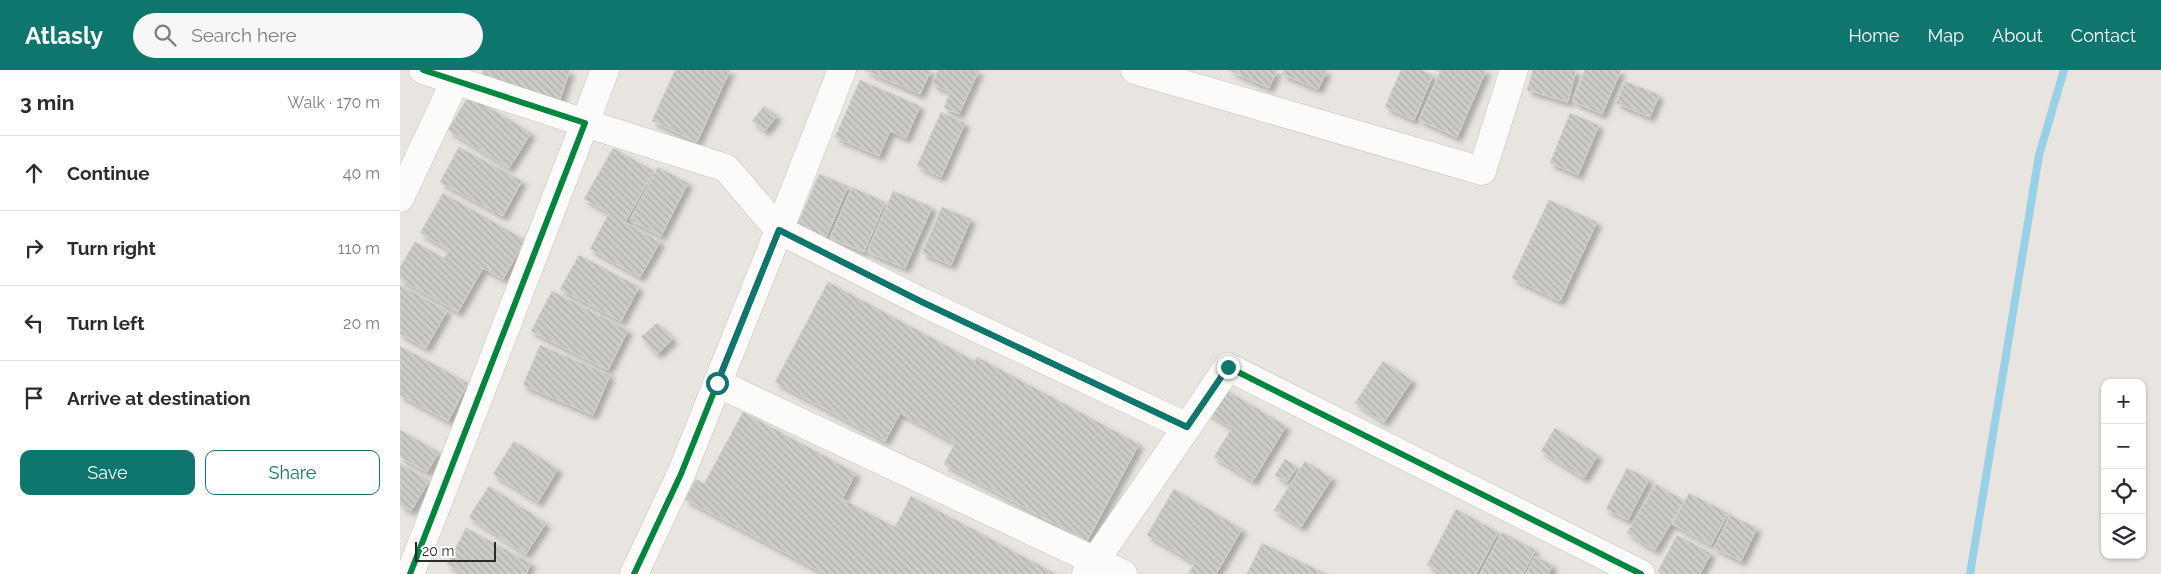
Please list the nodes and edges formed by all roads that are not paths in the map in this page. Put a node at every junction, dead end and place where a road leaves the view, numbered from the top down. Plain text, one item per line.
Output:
1 (423, 70) edge
2 (605, 70) edge
3 (842, 70) edge
4 (1135, 70) edge
5 (1514, 70) edge
6 (455, 81) junction
7 (584, 123) junction
8 (400, 198) edge
9 (779, 230) junction
10 (717, 383) junction
11 (1187, 427) junction
12 (1091, 567) edge
13 (410, 574) edge
14 (634, 574) edge
15 (1123, 574) edge
16 (1641, 574) edge

1 - 6 street
2 - 7 street
3 - 9 street
4 - 5 street
6 - 7 street
6 - 8 street
7 - 9 street
7 - 13 street
9 - 10 street
9 - 11 street
10 - 12 street
10 - 14 street
11 - 12 street
11 - 16 street
12 - 15 street

